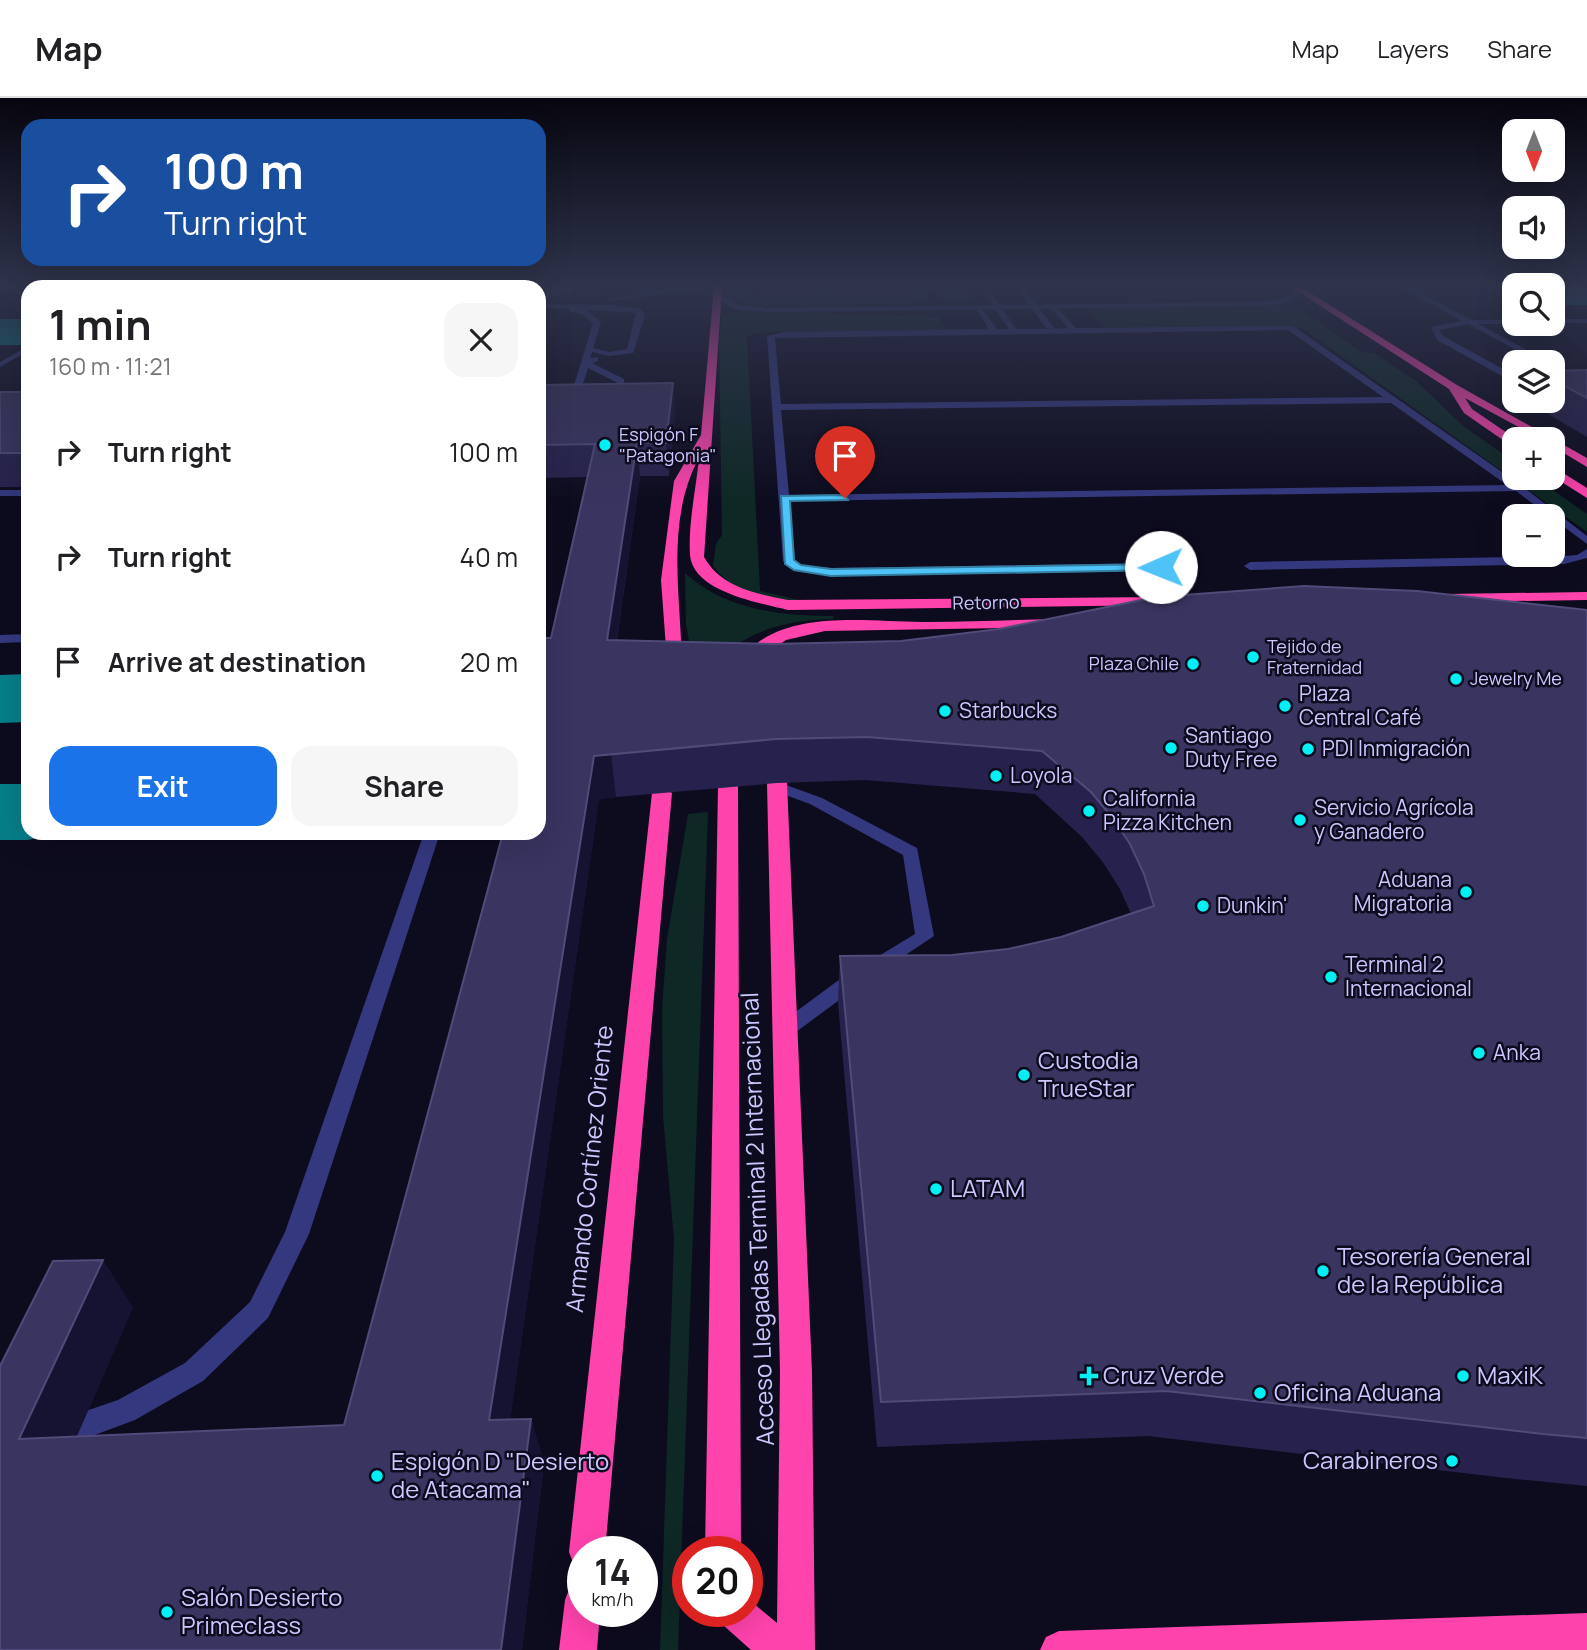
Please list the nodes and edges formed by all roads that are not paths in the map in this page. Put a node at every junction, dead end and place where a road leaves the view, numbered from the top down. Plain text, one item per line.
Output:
1 (586, 359) edge
2 (596, 359) edge
3 (622, 359) edge
4 (713, 359) edge
5 (773, 359) edge
6 (1335, 359) edge
7 (1409, 359) edge
8 (1480, 359) edge
9 (626, 360) joint
10 (585, 363) junction
11 (1502, 372) edge
12 (1565, 373) edge
13 (621, 381) junction
14 (1587, 384) edge
15 (1453, 387) junction
16 (619, 392) edge
17 (1392, 400) junction
18 (546, 406) edge
19 (777, 407) junction
20 (1527, 427) edge
21 (707, 433) junction
22 (1502, 435) edge
23 (1565, 449) edge
24 (1587, 464) edge
25 (1502, 477) edge
26 (1565, 479) edge
27 (1502, 488) edge
28 (1521, 490) edge
29 (21, 493) edge
30 (0, 494) edge
31 (1587, 494) edge
32 (785, 498) junction
33 (1587, 541) edge
34 (1587, 552) edge
35 (1250, 566) dead end
36 (1161, 567) dead end
37 (1587, 596) edge
38 (1436, 598) joint
39 (1175, 602) edge
40 (1505, 612) edge
41 (1066, 624) edge
42 (915, 627) junction
43 (21, 638) edge
44 (0, 639) edge
45 (801, 648) edge
46 (737, 676) edge
47 (673, 683) edge
48 (777, 785) joint
49 (728, 786) dead end
50 (662, 793) dead end
51 (430, 840) edge
52 (785, 1030) junction
53 (82, 1426) dead end
54 (589, 1536) edge
55 (723, 1536) edge
56 (580, 1627) edge
57 (753, 1627) edge
58 (1587, 1632) edge
59 (578, 1650) edge
60 (788, 1650) edge
61 (796, 1650) edge
62 (1059, 1650) edge

1 - 10 street
2 - 10 street
3 - 9 street
4 - 21 highway
5 - 19 street
6 - 17 street
7 - 15 highway
8 - 11 street
9 - 13 street
10 - 13 street
10 - 18 street
12 - 14 street
13 - 16 street
15 - 20 highway
15 - 22 highway
17 - 19 street
17 - 25 street
19 - 32 street
21 - 39 highway
21 - 47 highway
23 - 24 highway
26 - 31 highway
27 - 32 street
28 - 33 street
29 - 30 street
32 - 36 street
34 - 35 street
37 - 38 highway
38 - 40 street
41 - 42 highway, Retorno
42 - 45 highway, Retorno
42 - 46 highway, Retorno
43 - 44 street
48 - 52 highway, Acceso Llegadas Terminal 2 Internacional
48 - 52 street
49 - 55 highway
50 - 54 highway, Armando Cortínez Oriente
51 - 53 street
52 - 61 highway, Acceso Llegadas Terminal 2 Internacional
56 - 59 highway
57 - 60 highway
58 - 62 highway

